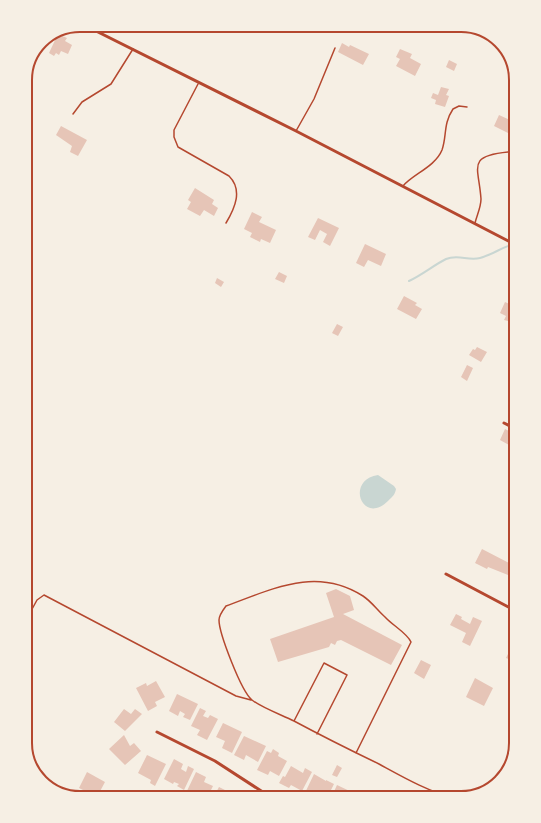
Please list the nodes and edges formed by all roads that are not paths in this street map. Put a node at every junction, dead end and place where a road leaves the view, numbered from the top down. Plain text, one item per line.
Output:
1 (98, 32) edge
2 (335, 48) dead end
3 (133, 49) junction
4 (199, 82) junction
5 (467, 107) dead end
6 (73, 114) dead end
7 (296, 131) junction
8 (508, 152) dead end
9 (403, 186) junction
10 (226, 223) dead end
11 (475, 223) junction
12 (509, 241) edge
13 (504, 423) dead end
14 (509, 426) edge
15 (446, 574) dead end
16 (509, 606) edge
17 (32, 608) edge
18 (252, 700) junction
19 (294, 721) junction
20 (157, 732) dead end
21 (317, 734) junction
22 (356, 753) junction
23 (261, 791) edge
24 (433, 791) edge

1 - 3 street
2 - 7 lane
3 - 4 street
3 - 6 lane
4 - 7 street
4 - 10 lane
5 - 9 lane
7 - 9 street
8 - 11 lane
9 - 11 street
11 - 12 street
13 - 14 street
15 - 16 street
17 - 18 lane
18 - 19 lane
18 - 22 lane
19 - 21 lane
19 - 21 lane
20 - 23 street
21 - 22 lane
22 - 24 lane

